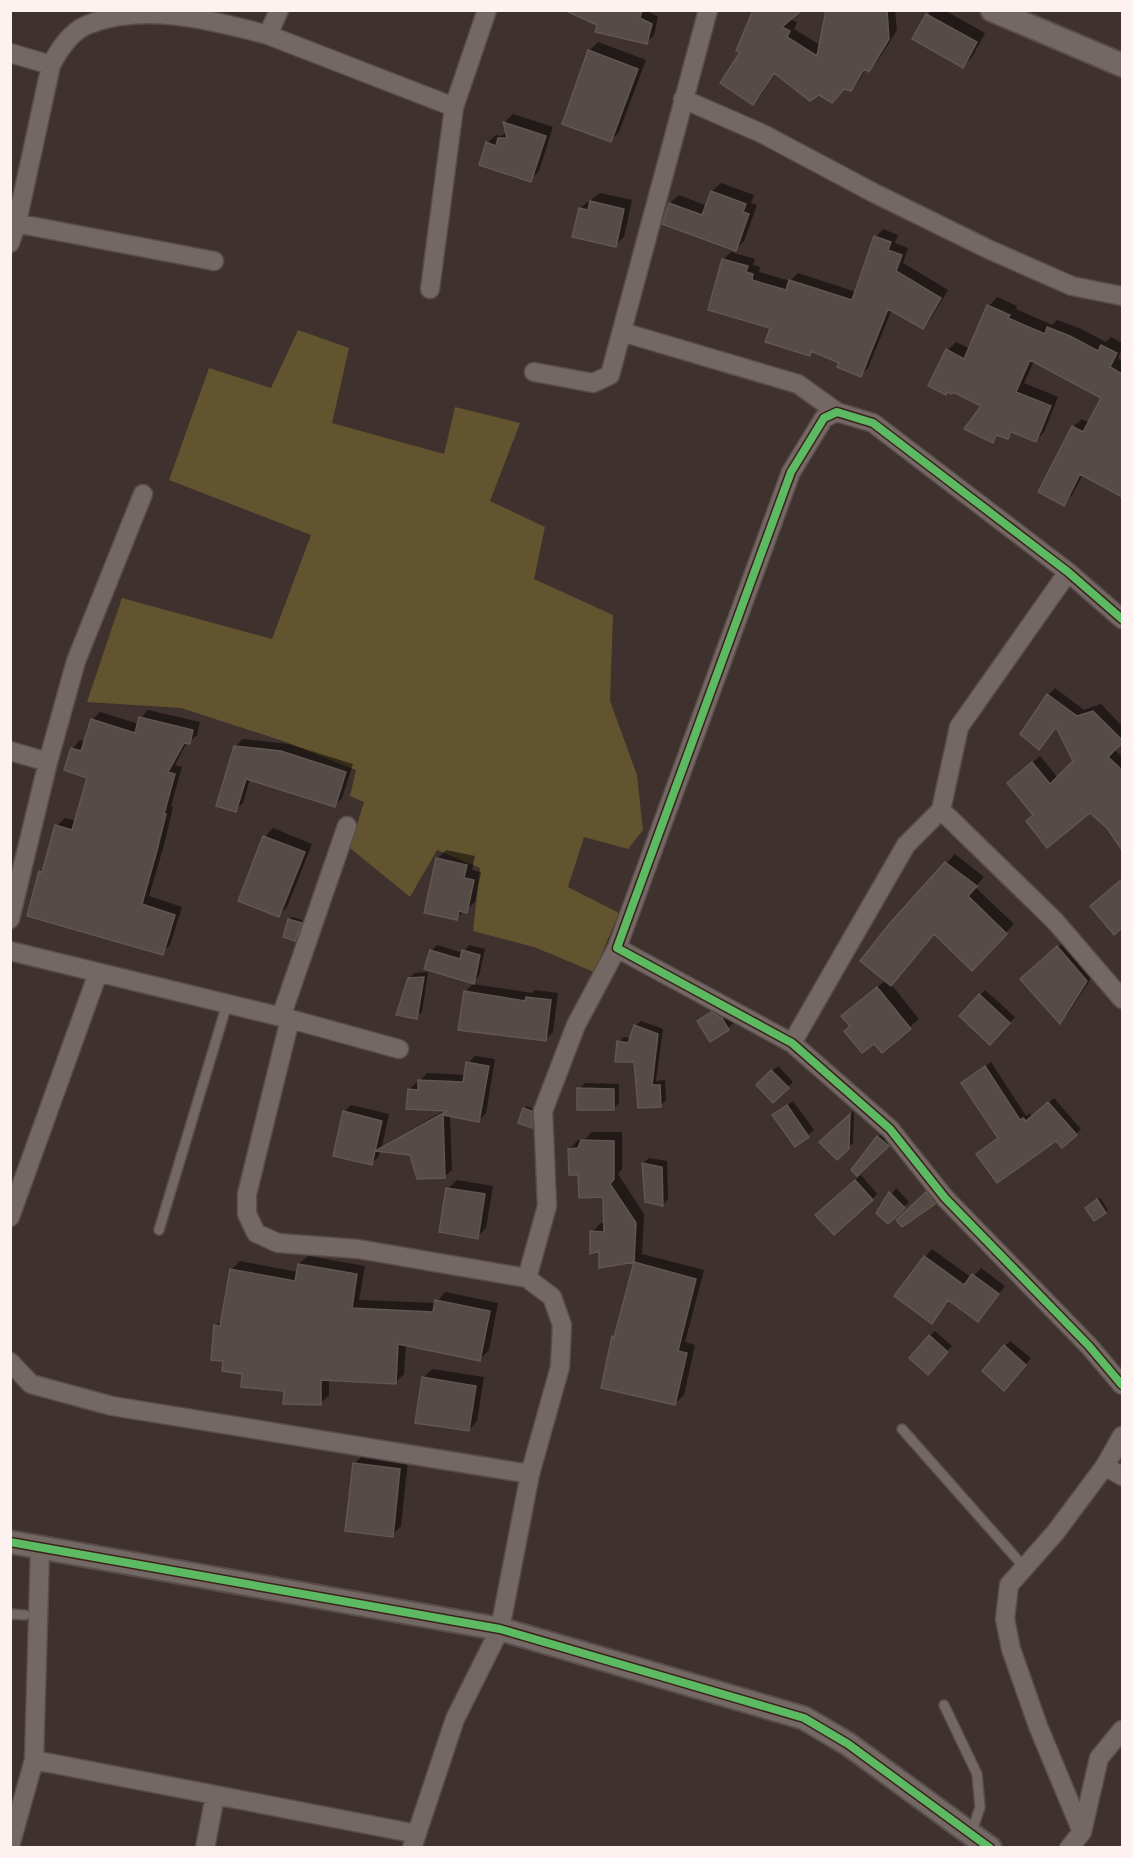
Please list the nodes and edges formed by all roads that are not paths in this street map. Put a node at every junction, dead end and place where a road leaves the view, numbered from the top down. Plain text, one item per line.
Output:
1 (279, 10) edge
2 (487, 10) edge
3 (708, 10) edge
4 (992, 10) edge
5 (268, 35) junction
6 (10, 53) edge
7 (51, 65) junction
8 (1122, 65) edge
9 (683, 99) junction
10 (454, 107) junction
11 (14, 222) edge
12 (10, 243) edge
13 (214, 261) dead end
14 (430, 289) dead end
15 (1122, 296) edge
16 (622, 332) junction
17 (534, 372) dead end
18 (837, 412) junction
19 (143, 494) dead end
20 (1068, 572) junction
21 (1122, 620) edge
22 (10, 751) edge
23 (48, 762) junction
24 (941, 810) junction
25 (347, 826) dead end
26 (10, 919) edge
27 (617, 948) junction
28 (10, 951) edge
29 (98, 973) junction
30 (1122, 999) edge
31 (227, 1004) junction
32 (285, 1018) junction
33 (792, 1043) junction
34 (399, 1049) dead end
35 (10, 1217) edge
36 (159, 1230) dead end
37 (527, 1278) junction
38 (10, 1362) edge
39 (1122, 1385) edge
40 (902, 1429) dead end
41 (1122, 1436) edge
42 (1106, 1466) junction
43 (530, 1474) junction
44 (1122, 1476) edge
45 (10, 1542) edge
46 (40, 1549) junction
47 (1024, 1567) junction
48 (10, 1614) edge
49 (25, 1615) dead end
50 (500, 1629) junction
51 (944, 1705) dead end
52 (1122, 1730) edge
53 (34, 1760) junction
54 (215, 1796) junction
55 (1082, 1832) junction
56 (971, 1833) junction
57 (414, 1841) edge
58 (10, 1846) edge
59 (205, 1848) edge
60 (990, 1848) edge
61 (1069, 1848) edge

1 - 5 street
2 - 10 street
3 - 9 street
4 - 8 street
5 - 7 street
5 - 10 street
6 - 7 street
7 - 11 street
9 - 15 street
9 - 16 street
10 - 14 street
11 - 12 street
11 - 13 street
16 - 17 street
16 - 18 street
18 - 20 street
18 - 27 street
19 - 23 street
20 - 21 street
20 - 24 street
22 - 23 street
23 - 26 street
24 - 30 street
24 - 33 street
25 - 32 street
27 - 33 street
27 - 37 street
28 - 29 street
29 - 31 street
29 - 35 street
31 - 32 street
31 - 36 lane
32 - 34 street
32 - 37 street
33 - 39 street
37 - 43 street
38 - 43 street
40 - 47 lane
41 - 42 street
42 - 44 street
42 - 47 street
43 - 50 street
45 - 46 street
46 - 50 street
46 - 53 street
47 - 55 street
48 - 49 lane
50 - 56 street
50 - 57 street
51 - 56 lane
52 - 55 street
53 - 54 street
53 - 58 street
54 - 57 street
54 - 59 street
55 - 61 street
56 - 60 street

